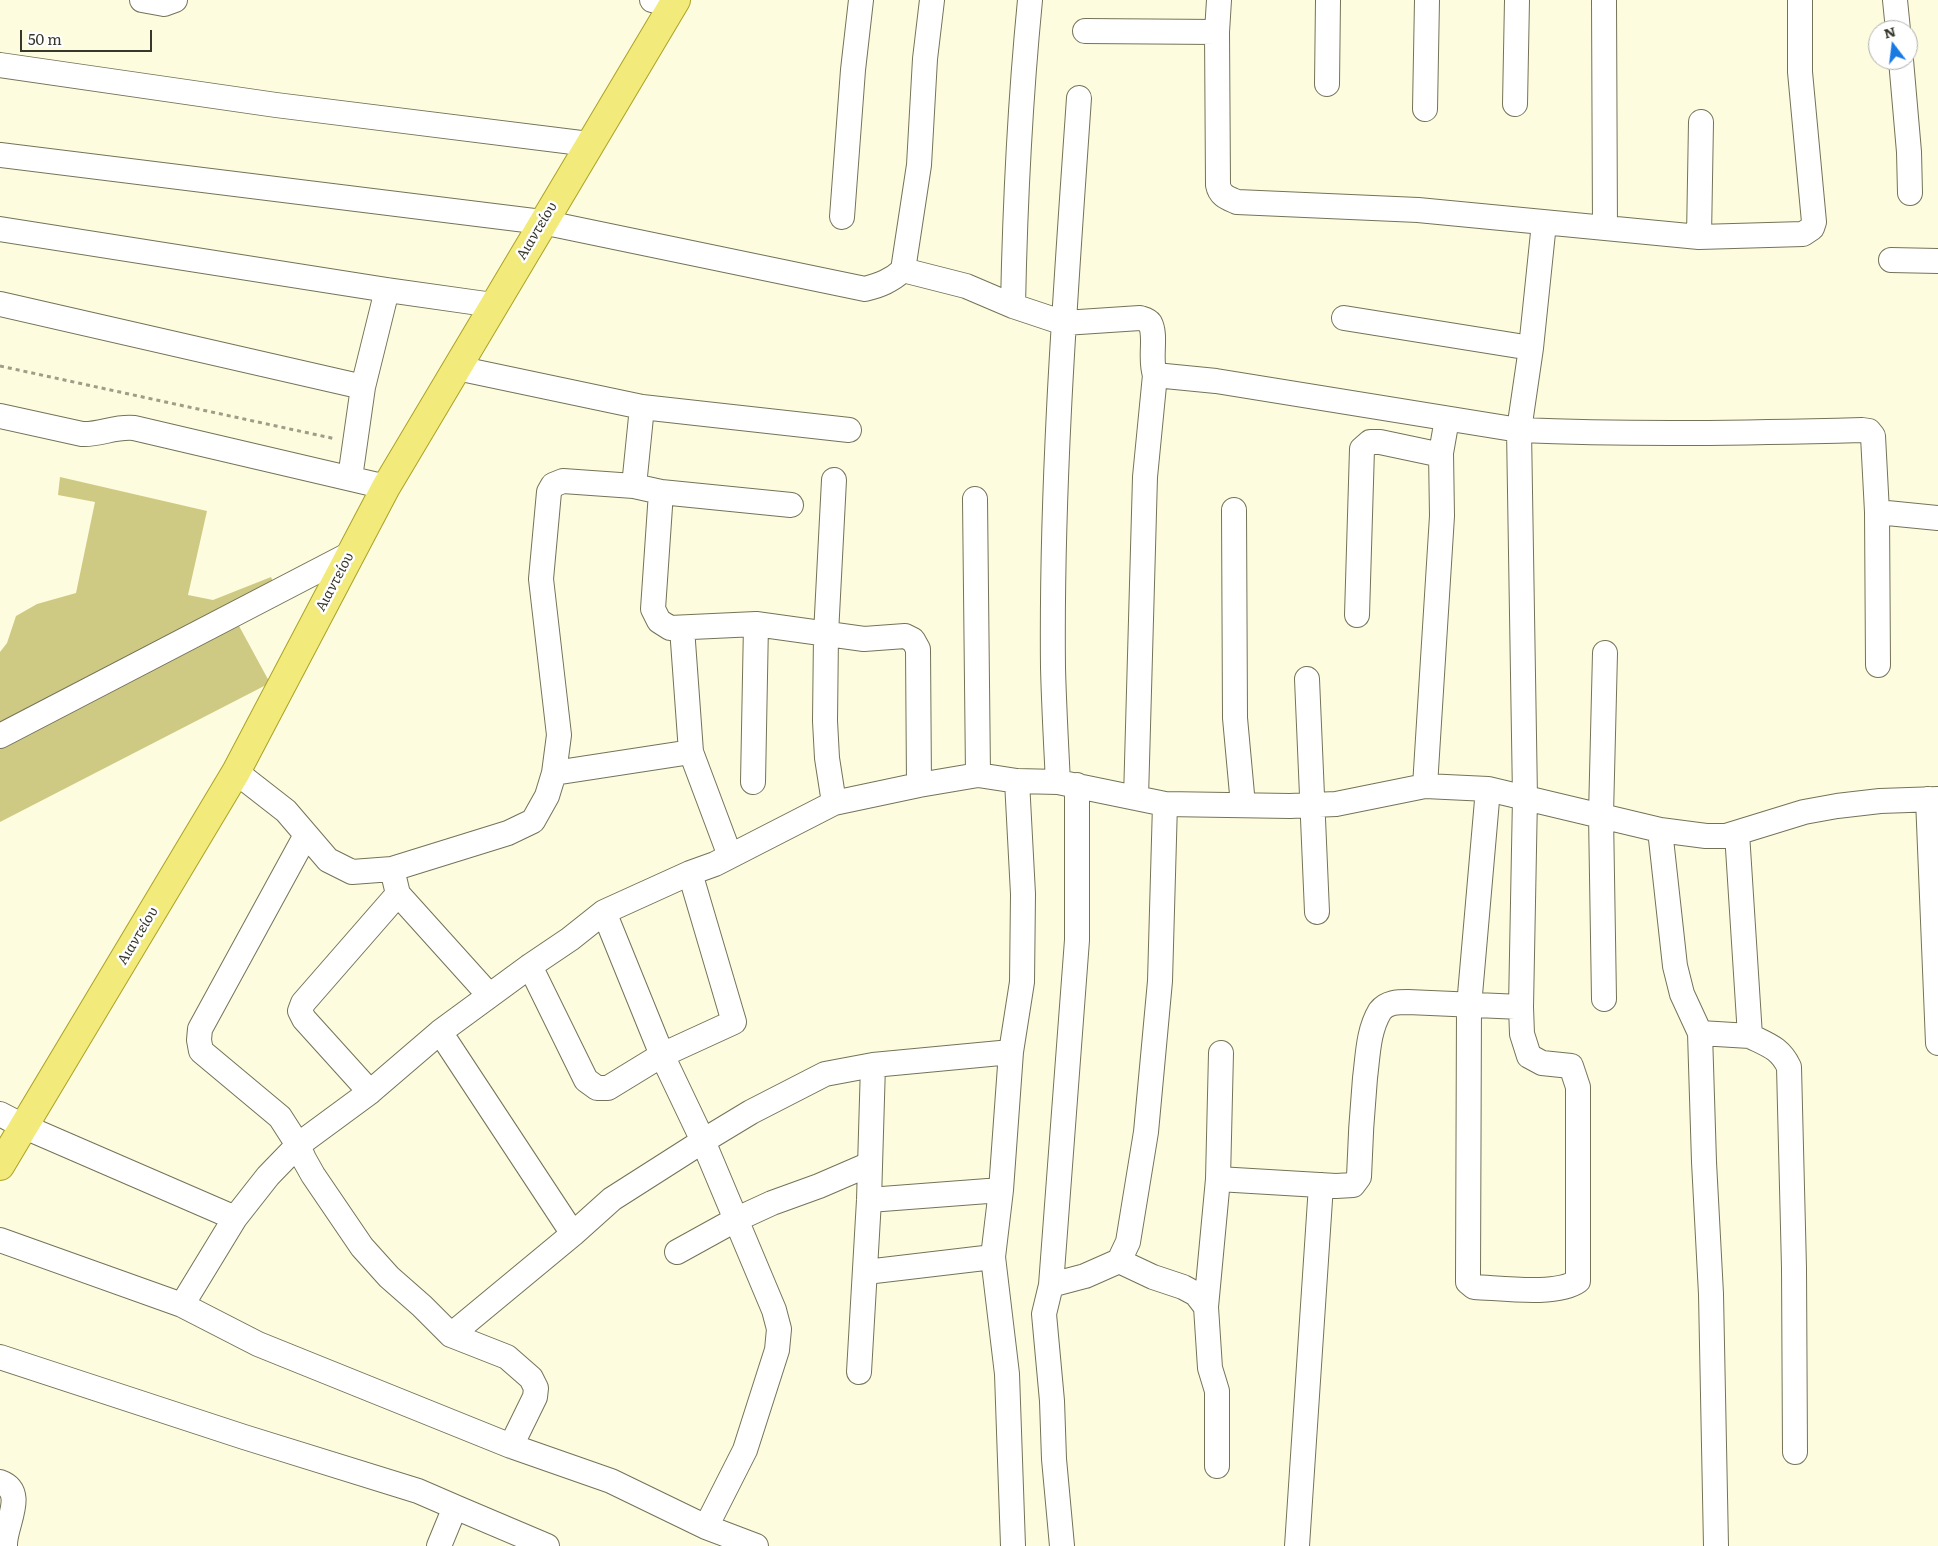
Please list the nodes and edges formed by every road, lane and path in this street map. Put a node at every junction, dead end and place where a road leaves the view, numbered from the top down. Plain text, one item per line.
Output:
1 (142, 0) edge
2 (175, 0) edge
3 (862, 0) edge
4 (932, 0) edge
5 (1030, 0) edge
6 (1219, 0) edge
7 (1328, 0) edge
8 (1427, 0) edge
9 (1517, 0) edge
10 (1604, 0) edge
11 (1800, 0) edge
12 (1895, 0) edge
13 (667, 1) edge
14 (1897, 20) edge
15 (1085, 31) dead end
16 (1217, 32) junction
17 (0, 65) edge
18 (1901, 70) edge
19 (1327, 84) dead end
20 (1079, 98) dead end
21 (1515, 104) dead end
22 (1425, 108) dead end
23 (1701, 122) dead end
24 (589, 144) junction
25 (0, 155) edge
26 (1910, 193) dead end
27 (842, 218) dead end
28 (542, 222) junction
29 (1544, 223) junction
30 (1605, 228) junction
31 (0, 229) edge
32 (1699, 236) junction
33 (1891, 260) dead end
34 (1938, 261) edge
35 (904, 270) junction
36 (387, 290) junction
37 (0, 304) edge
38 (493, 305) junction
39 (1013, 306) junction
40 (1344, 318) dead end
41 (1064, 323) junction
42 (1531, 348) junction
43 (0, 366) edge
44 (458, 368) junction
45 (1155, 375) junction
46 (364, 387) junction
47 (642, 407) junction
48 (0, 416) edge
49 (1446, 419) junction
50 (849, 430) dead end
51 (1520, 430) junction
52 (354, 443) junction
53 (1440, 453) junction
54 (350, 478) junction
55 (834, 480) dead end
56 (634, 486) junction
57 (386, 487) junction
58 (661, 492) junction
59 (975, 499) dead end
60 (791, 505) dead end
61 (1234, 510) dead end
62 (1877, 512) junction
63 (1938, 518) edge
64 (350, 554) junction
65 (1357, 615) dead end
66 (756, 624) junction
67 (682, 628) junction
68 (826, 634) junction
69 (1605, 653) dead end
70 (1878, 665) dead end
71 (1307, 680) dead end
72 (0, 736) edge
73 (691, 752) junction
74 (236, 772) junction
75 (554, 773) junction
76 (978, 775) junction
77 (1017, 781) junction
78 (752, 782) dead end
79 (1067, 783) junction
80 (920, 784) junction
81 (1425, 786) junction
82 (1488, 789) junction
83 (1525, 797) junction
84 (1136, 798) junction
85 (1933, 800) edge
86 (834, 803) junction
87 (1165, 804) junction
88 (1312, 805) junction
89 (1243, 806) junction
90 (1601, 815) junction
91 (1660, 830) junction
92 (1737, 833) junction
93 (306, 834) junction
94 (730, 856) junction
95 (392, 869) junction
96 (690, 873) junction
97 (398, 894) junction
98 (604, 912) junction
99 (1317, 912) dead end
100 (530, 966) junction
101 (489, 996) junction
102 (1604, 999) dead end
103 (1469, 1006) junction
104 (1520, 1007) junction
105 (440, 1032) junction
106 (1700, 1033) junction
107 (1750, 1036) junction
108 (1938, 1043) edge
109 (1011, 1052) junction
110 (1221, 1053) dead end
111 (662, 1055) junction
112 (873, 1064) junction
113 (370, 1092) junction
114 (0, 1114) edge
115 (24, 1126) junction
116 (703, 1140) junction
117 (298, 1145) junction
118 (870, 1164) junction
119 (0, 1166) edge
120 (1218, 1179) junction
121 (1321, 1185) junction
122 (1000, 1190) junction
123 (869, 1200) junction
124 (235, 1218) junction
125 (735, 1220) junction
126 (573, 1234) junction
127 (0, 1240) edge
128 (677, 1252) dead end
129 (993, 1257) junction
130 (1119, 1261) junction
131 (866, 1272) junction
132 (1051, 1285) junction
133 (182, 1305) junction
134 (1206, 1307) junction
135 (451, 1335) junction
136 (0, 1356) edge
137 (859, 1372) dead end
138 (511, 1446) junction
139 (1795, 1452) dead end
140 (1217, 1466) dead end
141 (0, 1482) edge
142 (455, 1507) junction
143 (706, 1527) junction
144 (5, 1546) edge
145 (439, 1546) edge
146 (547, 1546) edge
147 (756, 1546) edge
148 (1013, 1546) edge
149 (1062, 1546) edge
150 (1297, 1546) edge
151 (1716, 1546) edge

1 - 2 street
3 - 27 street
4 - 35 street
5 - 39 street
6 - 16 street
7 - 19 street
8 - 22 street
9 - 21 street
10 - 30 street
11 - 32 street
12 - 14 street
13 - 24 main road, Αιαντείου
15 - 16 street
16 - 29 street
17 - 24 street
18 - 26 street
20 - 41 street
23 - 32 street
24 - 28 main road, Αιαντείου
25 - 28 street
28 - 35 street
28 - 38 main road, Αιαντείου
29 - 30 street
29 - 42 street
30 - 32 street
31 - 36 street
33 - 34 street
35 - 39 street
36 - 38 street
36 - 46 street
37 - 46 street
38 - 44 main road, Αιαντείου
39 - 41 street
40 - 42 street
41 - 45 street
41 - 79 street
42 - 51 street
43 - 52 path
44 - 47 street
44 - 57 main road, Αιαντείου
45 - 49 street
45 - 84 street
46 - 52 street
47 - 50 street
47 - 56 street
48 - 54 street
49 - 51 street
49 - 53 street
51 - 62 street
51 - 83 street
52 - 54 street
53 - 65 street
53 - 81 street
54 - 57 street
55 - 68 street
56 - 58 street
56 - 75 street
57 - 64 main road, Αιαντείου
58 - 60 street
58 - 67 street
59 - 76 street
61 - 89 street
62 - 63 street
62 - 70 street
64 - 72 street
64 - 74 main road, Αιαντείου
66 - 67 street
66 - 68 street
66 - 78 street
67 - 73 street
68 - 80 street
68 - 86 street
69 - 90 street
71 - 88 street
73 - 75 street
73 - 94 street
74 - 93 street
74 - 115 main road, Αιαντείου
75 - 95 street
76 - 77 street
76 - 80 street
77 - 79 street
77 - 109 street
79 - 84 street
79 - 132 street
80 - 86 street
81 - 82 street
81 - 88 street
82 - 83 street
82 - 103 street
83 - 90 street
83 - 104 street
84 - 87 street
85 - 92 street
85 - 108 street
86 - 94 street
87 - 89 street
87 - 130 street
88 - 89 street
88 - 99 street
90 - 91 street
90 - 102 street
91 - 92 street
91 - 106 street
92 - 107 street
93 - 95 street
93 - 117 street
94 - 96 street
95 - 97 street
96 - 98 street
96 - 111 street
97 - 101 street
97 - 113 street
98 - 100 street
98 - 111 street
100 - 101 street
100 - 111 street
101 - 105 street
103 - 104 street
103 - 104 street
103 - 121 street
105 - 113 street
105 - 126 street
106 - 107 street
106 - 151 street
107 - 139 street
109 - 112 street
109 - 122 street
110 - 120 street
111 - 116 street
112 - 116 street
112 - 118 street
113 - 117 street
114 - 115 street
115 - 119 main road, Αιαντείου
115 - 124 street
116 - 125 street
116 - 126 street
117 - 124 street
117 - 135 street
118 - 123 street
118 - 125 street
120 - 121 street
120 - 134 street
121 - 150 street
122 - 123 street
122 - 129 street
123 - 131 street
124 - 133 street
125 - 128 street
125 - 143 street
126 - 135 street
127 - 133 street
129 - 131 street
129 - 148 street
130 - 132 street
130 - 134 street
131 - 137 street
132 - 149 street
133 - 138 street
134 - 140 street
135 - 138 street
136 - 142 street
138 - 143 street
141 - 144 street
142 - 145 street
142 - 146 street
143 - 147 street

